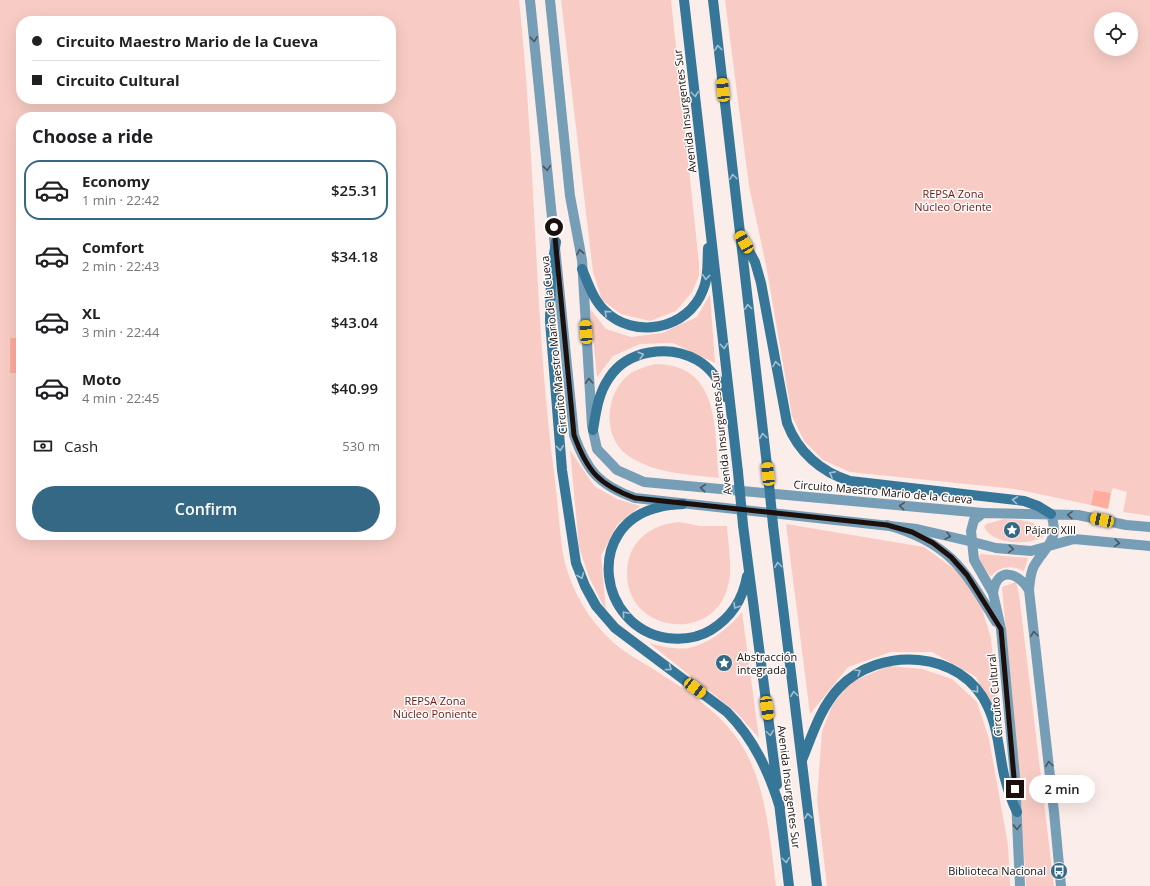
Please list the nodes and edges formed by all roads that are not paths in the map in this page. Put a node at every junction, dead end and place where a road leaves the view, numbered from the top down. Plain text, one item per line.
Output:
1 (530, 0) edge
2 (550, 0) edge
3 (684, 0) edge
4 (713, 0) edge
5 (709, 210) junction
6 (740, 234) junction
7 (556, 242) junction
8 (582, 269) junction
9 (732, 415) junction
10 (593, 430) junction
11 (684, 504) junction
12 (983, 513) junction
13 (1051, 514) junction
14 (887, 525) junction
15 (1150, 527) edge
16 (973, 542) junction
17 (1051, 544) junction
18 (1150, 546) edge
19 (748, 570) junction
20 (1029, 590) junction
21 (993, 593) junction
22 (1001, 629) junction
23 (802, 760) junction
24 (780, 808) junction
25 (1017, 812) junction
26 (789, 886) edge
27 (817, 886) edge
28 (1020, 886) edge
29 (1060, 886) edge

1 -> 7 street, Circuito Maestro Mario de la Cueva
8 -> 2 street, Circuito Maestro Mario de la Cueva
3 -> 5 main road, Avenida Insurgentes Sur
6 -> 4 main road, Avenida Insurgentes Sur
5 -> 8 main road
5 -> 9 main road, Avenida Insurgentes Sur
13 -> 6 main road
23 -> 6 main road, Avenida Insurgentes Sur, bridge
7 - 11 street, Circuito Maestro Mario de la Cueva
7 -> 24 main road
10 -> 8 street, Circuito Maestro Mario de la Cueva
10 -> 9 main road
9 - 19 main road, Avenida Insurgentes Sur, bridge
12 -> 10 street, Circuito Maestro Mario de la Cueva
11 - 14 street, Circuito Maestro Mario de la Cueva
19 -> 11 main road
12 - 13 street, Circuito Maestro Mario de la Cueva
12 - 16 street, Circuito Cultural
15 -> 13 street, Circuito Maestro Mario de la Cueva
13 - 17 street
14 -> 16 street, Circuito Maestro Mario de la Cueva
14 - 22 street
16 -> 17 street, Circuito Maestro Mario de la Cueva
16 - 21 street, Circuito Cultural
17 -> 18 street, Circuito Maestro Mario de la Cueva
17 - 20 street
19 -> 24 main road, Avenida Insurgentes Sur
20 - 21 street
29 -> 20 street
21 - 22 street, Circuito Cultural
22 - 25 street, Circuito Cultural
23 -> 25 main road
27 -> 23 main road, Avenida Insurgentes Sur
24 -> 26 main road, Avenida Insurgentes Sur
25 -> 28 street, Circuito Cultural

